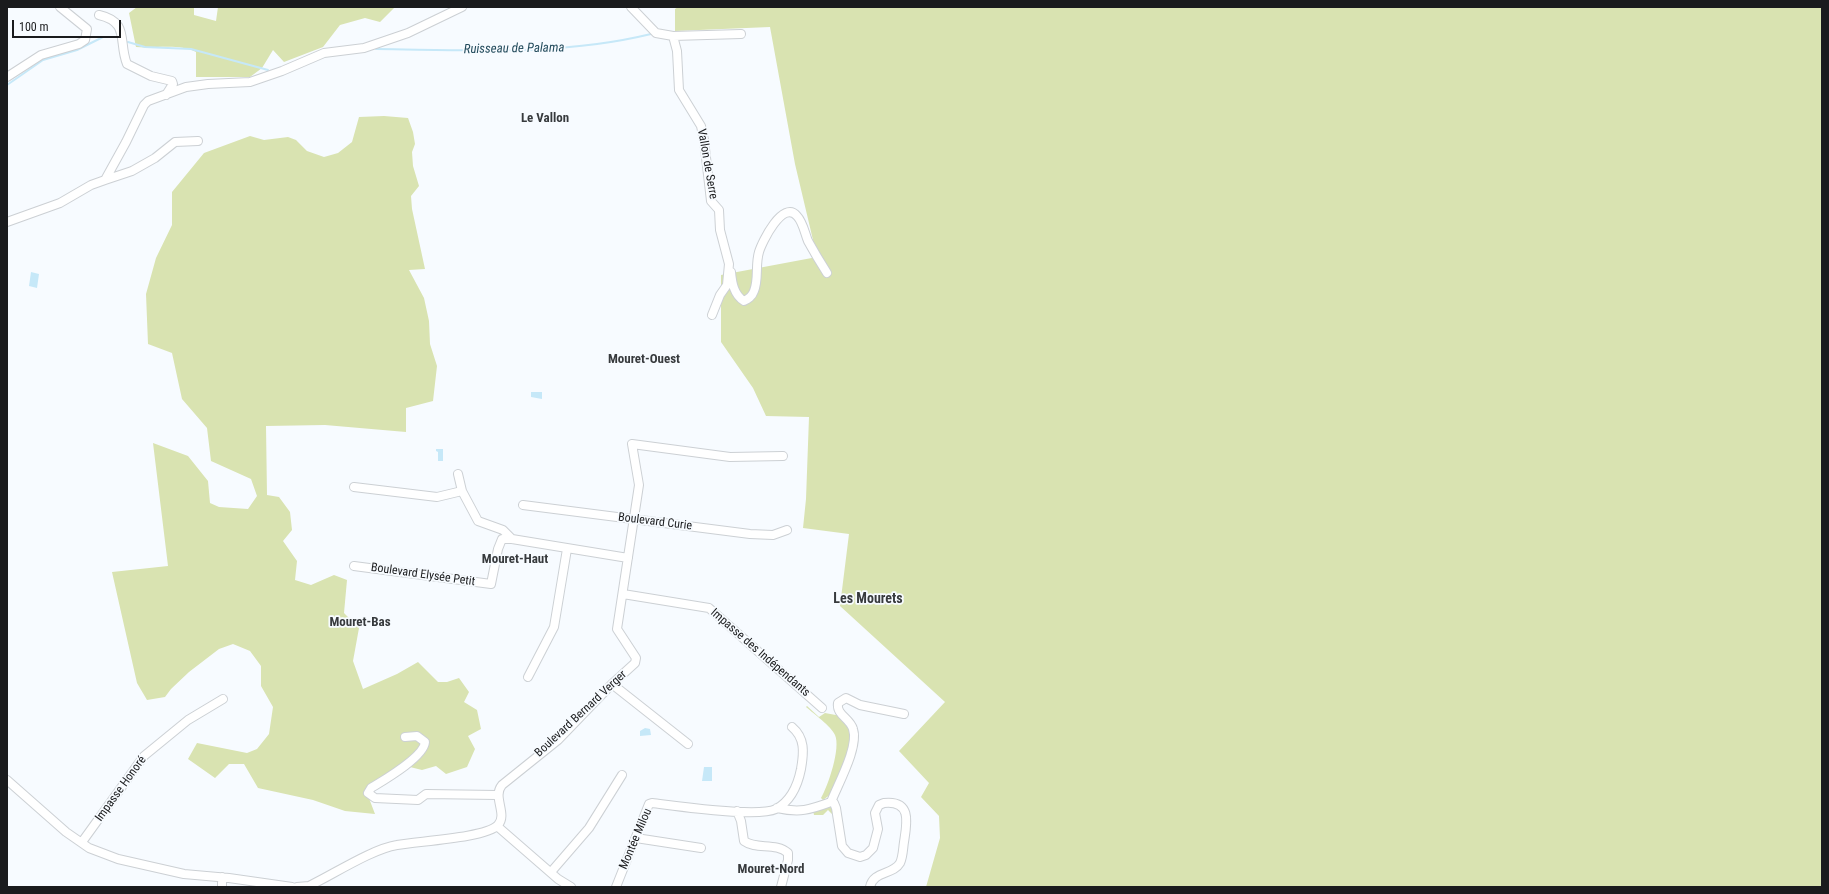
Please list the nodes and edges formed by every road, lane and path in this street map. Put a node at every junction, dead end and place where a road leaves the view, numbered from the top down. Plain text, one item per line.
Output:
1 (60, 7) edge
2 (462, 7) edge
3 (631, 7) edge
4 (99, 15) dead end
5 (741, 34) dead end
6 (673, 36) junction
7 (7, 77) edge
8 (165, 96) junction
9 (198, 141) dead end
10 (104, 180) junction
11 (7, 222) edge
12 (729, 264) junction
13 (827, 273) dead end
14 (712, 314) dead end
15 (782, 456) dead end
16 (458, 474) dead end
17 (354, 487) dead end
18 (462, 491) junction
19 (523, 505) dead end
20 (634, 520) junction
21 (787, 530) dead end
22 (512, 539) junction
23 (567, 549) junction
24 (628, 558) junction
25 (354, 566) dead end
26 (624, 594) junction
27 (528, 677) dead end
28 (612, 684) junction
29 (223, 699) dead end
30 (822, 708) dead end
31 (904, 714) dead end
32 (792, 727) dead end
33 (405, 736) dead end
34 (688, 744) dead end
35 (622, 775) dead end
36 (7, 780) edge
37 (497, 794) junction
38 (831, 802) junction
39 (777, 808) junction
40 (737, 811) junction
41 (497, 826) junction
42 (636, 838) junction
43 (82, 842) junction
44 (701, 848) dead end
45 (551, 872) junction
46 (222, 877) junction
47 (558, 883) edge
48 (222, 887) edge
49 (292, 887) edge
50 (297, 887) edge
51 (571, 887) edge
52 (616, 887) edge
53 (780, 887) edge
54 (870, 887) edge

1 - 7 street
2 - 8 street
3 - 6 street
4 - 8 street
5 - 6 street
6 - 12 street, Vallon de Serre
8 - 10 street
9 - 10 street
10 - 11 street
12 - 13 street
12 - 14 street, Vallon de Serre
15 - 20 street
16 - 18 street
17 - 18 street
18 - 22 street
19 - 20 street, Boulevard Curie
20 - 21 street, Boulevard Curie
20 - 24 street
22 - 23 street
22 - 25 street, Boulevard Elysée Petit
23 - 24 street
23 - 27 street
24 - 26 street
26 - 28 street, Boulevard Bernard Verger
26 - 30 street, Impasse des Indépendants
28 - 34 street
28 - 37 street, Boulevard Bernard Verger
29 - 43 street, Impasse Honoré
31 - 38 street
32 - 39 street
33 - 37 street
35 - 45 street
36 - 43 street
37 - 41 street
38 - 39 street
38 - 54 street
39 - 40 street, Montée Milou
40 - 42 street, Montée Milou
40 - 53 street
41 - 45 street
41 - 50 street
42 - 44 street
42 - 52 street, Montée Milou
43 - 46 street
45 - 47 street
46 - 48 street
46 - 49 street
47 - 51 street

